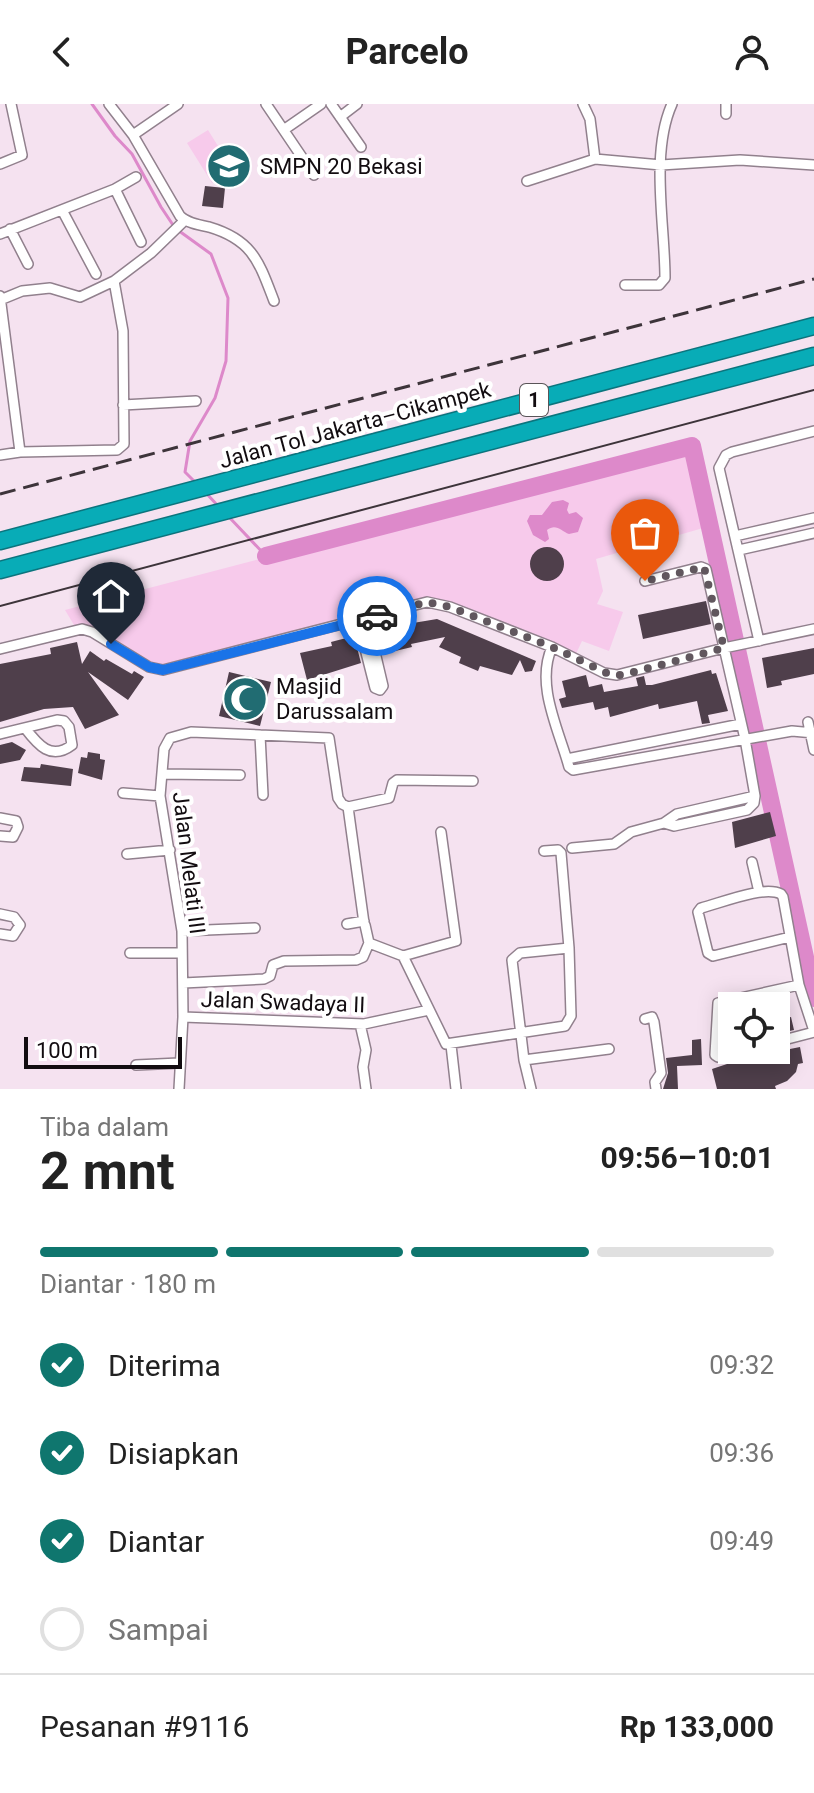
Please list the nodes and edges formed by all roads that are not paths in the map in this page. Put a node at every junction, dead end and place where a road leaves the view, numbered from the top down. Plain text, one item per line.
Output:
1 (11, 104) edge
2 (109, 104) edge
3 (178, 104) edge
4 (266, 104) edge
5 (321, 104) edge
6 (331, 104) edge
7 (367, 104) edge
8 (583, 104) edge
9 (672, 104) edge
10 (355, 105) edge
11 (340, 117) junction
12 (285, 129) junction
13 (133, 135) junction
14 (361, 147) dead end
15 (595, 159) junction
16 (0, 164) edge
17 (661, 165) junction
18 (814, 165) edge
19 (314, 175) dead end
20 (136, 177) dead end
21 (527, 181) dead end
22 (115, 189) junction
23 (62, 210) junction
24 (182, 224) junction
25 (10, 229) junction
26 (0, 234) edge
27 (141, 242) dead end
28 (28, 264) dead end
29 (96, 274) dead end
30 (114, 281) junction
31 (625, 285) dead end
32 (0, 298) edge
33 (274, 301) dead end
34 (814, 326) edge
35 (814, 356) edge
36 (196, 401) dead end
37 (123, 405) junction
38 (814, 431) edge
39 (20, 452) junction
40 (0, 455) edge
41 (814, 518) edge
42 (814, 533) edge
43 (735, 536) junction
44 (0, 541) edge
45 (739, 550) junction
46 (0, 570) edge
47 (645, 581) dead end
48 (363, 620) junction
49 (814, 629) edge
50 (759, 641) junction
51 (552, 647) junction
52 (726, 647) junction
53 (0, 649) edge
54 (811, 721) edge
55 (741, 724) junction
56 (25, 728) junction
57 (792, 731) junction
58 (0, 734) edge
59 (812, 734) edge
60 (260, 735) junction
61 (749, 738) junction
62 (814, 750) edge
63 (567, 759) junction
64 (162, 774) junction
65 (240, 775) dead end
66 (473, 781) dead end
67 (123, 793) dead end
68 (263, 795) dead end
69 (160, 796) junction
70 (348, 807) junction
71 (0, 818) edge
72 (441, 832) dead end
73 (0, 836) edge
74 (572, 848) dead end
75 (170, 850) junction
76 (544, 851) dead end
77 (127, 854) dead end
78 (752, 862) dead end
79 (759, 892) junction
80 (0, 914) edge
81 (347, 924) dead end
82 (255, 928) dead end
83 (366, 930) junction
84 (182, 931) junction
85 (0, 934) edge
86 (790, 937) junction
87 (569, 948) junction
88 (130, 953) dead end
89 (181, 953) junction
90 (403, 956) junction
91 (183, 983) junction
92 (799, 985) junction
93 (768, 992) edge
94 (718, 1003) edge
95 (429, 1010) junction
96 (183, 1017) junction
97 (645, 1019) dead end
98 (360, 1024) junction
99 (814, 1032) edge
100 (521, 1034) junction
101 (790, 1038) edge
102 (451, 1045) junction
103 (609, 1049) dead end
104 (718, 1054) edge
105 (524, 1060) junction
106 (179, 1063) junction
107 (136, 1065) dead end
108 (179, 1089) edge
109 (366, 1089) edge
110 (456, 1089) edge
111 (531, 1089) edge
112 (656, 1089) edge

1 - 16 street
2 - 13 street
3 - 13 street
4 - 12 street
5 - 12 street
6 - 11 street
7 - 10 street
8 - 15 street
9 - 17 street
10 - 11 street
11 - 14 street
12 - 19 street
13 - 24 street
15 - 17 street
15 - 21 street
17 - 18 street
17 - 31 street
20 - 22 street
22 - 23 street
22 - 27 street
23 - 25 street
23 - 29 street
24 - 30 street
24 - 33 street
25 - 26 street
25 - 28 street
30 - 32 street
30 - 37 street
32 - 39 street
34 - 44 highway, Jalan Tol Jakarta–Cikampek / 1
35 - 46 highway, 1
36 - 37 street
37 - 39 street
38 - 43 street
39 - 40 street
41 - 43 street
42 - 45 street
43 - 45 street
45 - 50 street
47 - 52 street
48 - 48 street
48 - 51 street
48 - 53 street
49 - 50 street
50 - 52 street
51 - 52 street
51 - 63 street
52 - 55 street
54 - 57 street
54 - 59 street
55 - 61 street
55 - 63 street
56 - 56 street
56 - 58 street
57 - 59 street
57 - 61 street
59 - 62 street
60 - 64 street, Jalan Melati III
60 - 68 street
60 - 70 street
61 - 63 street
61 - 74 street
64 - 65 street
64 - 69 street, Jalan Melati III
66 - 70 street
67 - 69 street
69 - 75 street, Jalan Melati III
70 - 83 street
71 - 73 street
72 - 90 street
75 - 77 street
75 - 84 street, Jalan Melati III
76 - 87 street
78 - 79 street
79 - 86 street
79 - 86 street
80 - 85 street
81 - 83 street
82 - 84 street
83 - 90 street
83 - 91 street
84 - 89 street, Jalan Melati III
86 - 92 street
87 - 100 street
87 - 100 street
88 - 89 street
89 - 91 street, Jalan Melati III
90 - 95 street
91 - 96 street, Jalan Melati III
92 - 93 street
92 - 99 street
94 - 104 street
95 - 98 street, Jalan Swadaya II
95 - 102 street
96 - 98 street, Jalan Swadaya II
96 - 106 street, Jalan Melati III
97 - 112 street
98 - 109 street
99 - 101 street
100 - 102 street
100 - 105 street
102 - 110 street
103 - 105 street
105 - 111 street
106 - 107 street
106 - 108 street, Jalan Melati III

